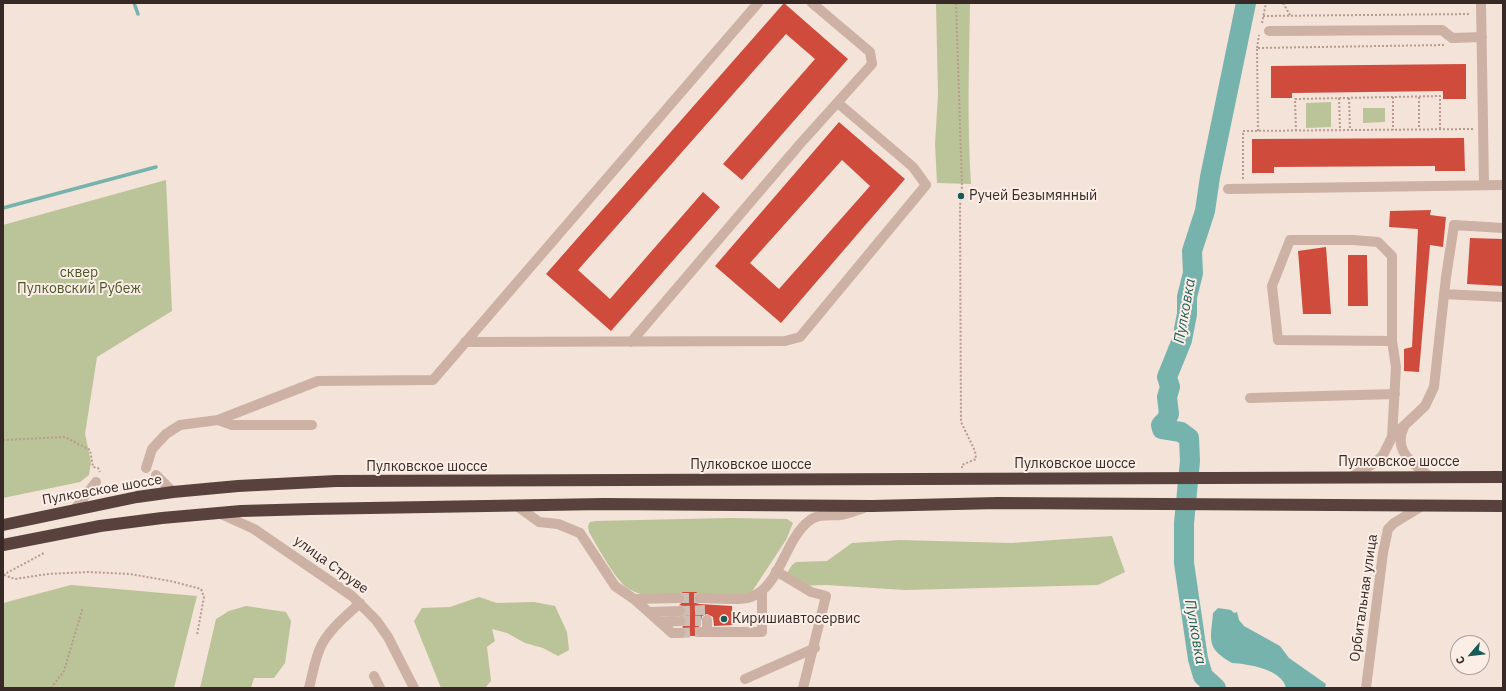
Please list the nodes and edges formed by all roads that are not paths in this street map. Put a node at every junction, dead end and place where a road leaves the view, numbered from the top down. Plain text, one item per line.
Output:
1 (758, 3) edge
2 (812, 3) edge
3 (1481, 3) edge
4 (1269, 31) dead end
5 (1482, 38) junction
6 (838, 103) junction
7 (1484, 185) junction
8 (1503, 185) edge
9 (1228, 190) dead end
10 (1503, 228) edge
11 (1444, 294) junction
12 (1503, 297) edge
13 (1392, 341) junction
14 (465, 342) junction
15 (631, 342) junction
16 (1395, 394) junction
17 (1250, 398) dead end
18 (218, 420) junction
19 (1405, 423) junction
20 (312, 426) dead end
21 (1394, 433) junction
22 (1400, 444) junction
23 (146, 468) dead end
24 (156, 475) dead end
25 (1351, 477) junction
26 (1503, 477) edge
27 (99, 478) road end
28 (1432, 478) junction
29 (173, 492) junction
30 (517, 506) junction
31 (872, 506) junction
32 (1422, 506) junction
33 (1503, 506) edge
34 (74, 510) junction
35 (219, 513) junction
36 (3, 524) edge
37 (3, 545) edge
38 (776, 572) junction
39 (762, 592) junction
40 (679, 598) tunnel mouth
41 (634, 599) junction
42 (704, 601) tunnel mouth
43 (360, 603) junction
44 (649, 612) junction
45 (705, 621) dead end
46 (660, 622) junction
47 (680, 633) tunnel mouth
48 (815, 648) junction
49 (374, 676) dead end
50 (745, 679) dead end
51 (309, 688) edge
52 (380, 688) edge
53 (414, 688) edge
54 (803, 688) edge
55 (1366, 688) edge

1 - 14 street
2 - 6 street
3 - 5 street
4 - 5 street
5 - 7 street
6 - 15 street
6 - 15 street
7 - 8 street
7 - 9 street
10 - 11 street
11 - 12 street
11 - 19 street
13 - 13 street
13 - 16 street
14 - 15 street
14 - 18 street
16 - 17 street
16 - 21 street
18 - 20 street
18 - 23 street
19 - 21 street
19 - 22 street
21 - 22 street
21 - 25 street
22 - 28 street
24 - 29 street
25 - 28 highway, Пулковское шоссе
25 - 29 highway, Пулковское шоссе
26 - 28 highway, Пулковское шоссе
27 - 34 street
29 - 34 highway, Пулковское шоссе
30 - 31 highway
30 - 35 highway
30 - 41 street
31 - 32 highway
31 - 38 street
32 - 33 highway
32 - 55 street, Орбитальная улица
34 - 36 highway, Пулковское шоссе
35 - 37 highway
35 - 43 street, улица Струве
38 - 39 street
38 - 48 street
39 - 42 street
39 - 45 street
40 - 41 street
41 - 44 street
43 - 51 street
43 - 53 street, улица Струве
44 - 46 street
44 - 46 street
46 - 47 street
48 - 50 street
48 - 54 street
49 - 52 street

